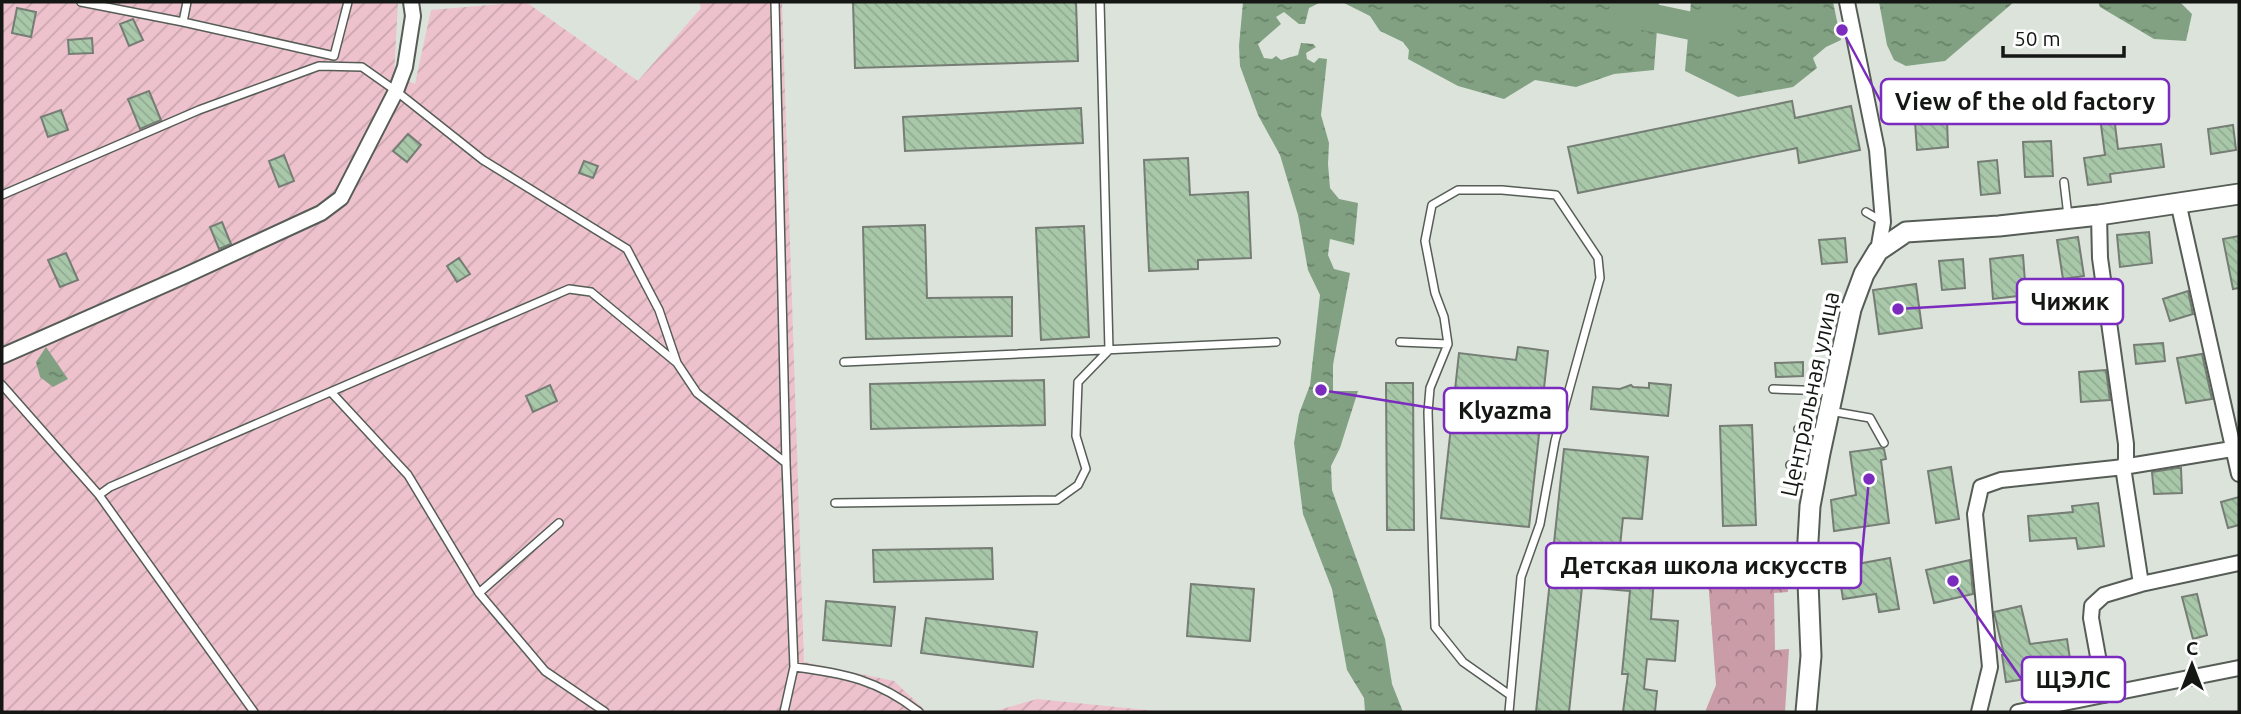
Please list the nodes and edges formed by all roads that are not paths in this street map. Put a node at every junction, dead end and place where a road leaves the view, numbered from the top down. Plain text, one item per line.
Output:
1 (81, 2) edge
2 (187, 2) edge
3 (348, 2) edge
4 (411, 2) edge
5 (775, 2) edge
6 (1100, 2) edge
7 (1847, 2) edge
8 (183, 22) junction
9 (321, 53) junction
10 (319, 66) junction
11 (396, 91) junction
12 (2064, 182) dead end
13 (2239, 194) edge
14 (2, 195) edge
15 (2178, 202) junction
16 (1866, 212) dead end
17 (2099, 215) junction
18 (2068, 219) junction
19 (1883, 222) junction
20 (1878, 251) junction
21 (1276, 342) dead end
22 (1399, 342) dead end
23 (1448, 344) junction
24 (1109, 350) junction
25 (2, 356) edge
26 (844, 362) dead end
27 (677, 363) junction
28 (2, 385) edge
29 (1773, 388) dead end
30 (1833, 391) junction
31 (331, 392) junction
32 (1829, 411) junction
33 (1798, 429) dead end
34 (1824, 433) junction
35 (1884, 443) dead end
36 (2232, 449) junction
37 (786, 463) junction
38 (1790, 466) dead end
39 (2123, 467) junction
40 (1816, 471) junction
41 (2239, 474) edge
42 (99, 495) junction
43 (835, 503) dead end
44 (559, 523) dead end
45 (2239, 563) edge
46 (2141, 584) junction
47 (479, 593) junction
48 (794, 667) junction
49 (2239, 668) edge
50 (1510, 695) junction
51 (2105, 695) junction
52 (254, 712) edge
53 (605, 712) edge
54 (784, 712) edge
55 (919, 712) edge
56 (1510, 712) edge
57 (1806, 712) edge
58 (1979, 712) edge
59 (2018, 712) edge

1 - 8 lane
2 - 8 lane
3 - 9 lane
4 - 11 street
5 - 37 lane
6 - 24 lane
7 - 19 street
8 - 9 lane
9 - 10 lane
10 - 11 lane
10 - 14 lane
11 - 25 street
11 - 27 lane
12 - 18 lane
13 - 15 street, Центральная улица
15 - 17 street, Центральная улица
15 - 36 street
16 - 19 lane
17 - 18 street, Центральная улица
17 - 39 street
18 - 20 street, Центральная улица
19 - 20 street
20 - 30 street, Центральная улица
21 - 24 lane
22 - 23 lane
23 - 50 lane
23 - 50 lane
24 - 26 lane
24 - 43 lane
27 - 31 lane
27 - 37 lane
28 - 42 lane
29 - 30 lane
30 - 32 street, Центральная улица
31 - 42 lane
31 - 47 lane
32 - 34 street, Центральная улица
32 - 35 lane
33 - 34 lane
34 - 40 street, Центральная улица
36 - 39 street
36 - 41 street
37 - 48 lane
38 - 40 lane
39 - 46 street
39 - 58 street
40 - 57 street, Центральная улица
42 - 52 lane
44 - 47 lane
45 - 46 street
46 - 51 street
47 - 53 lane
48 - 54 lane
48 - 55 lane
49 - 51 street
50 - 56 lane
51 - 59 street

